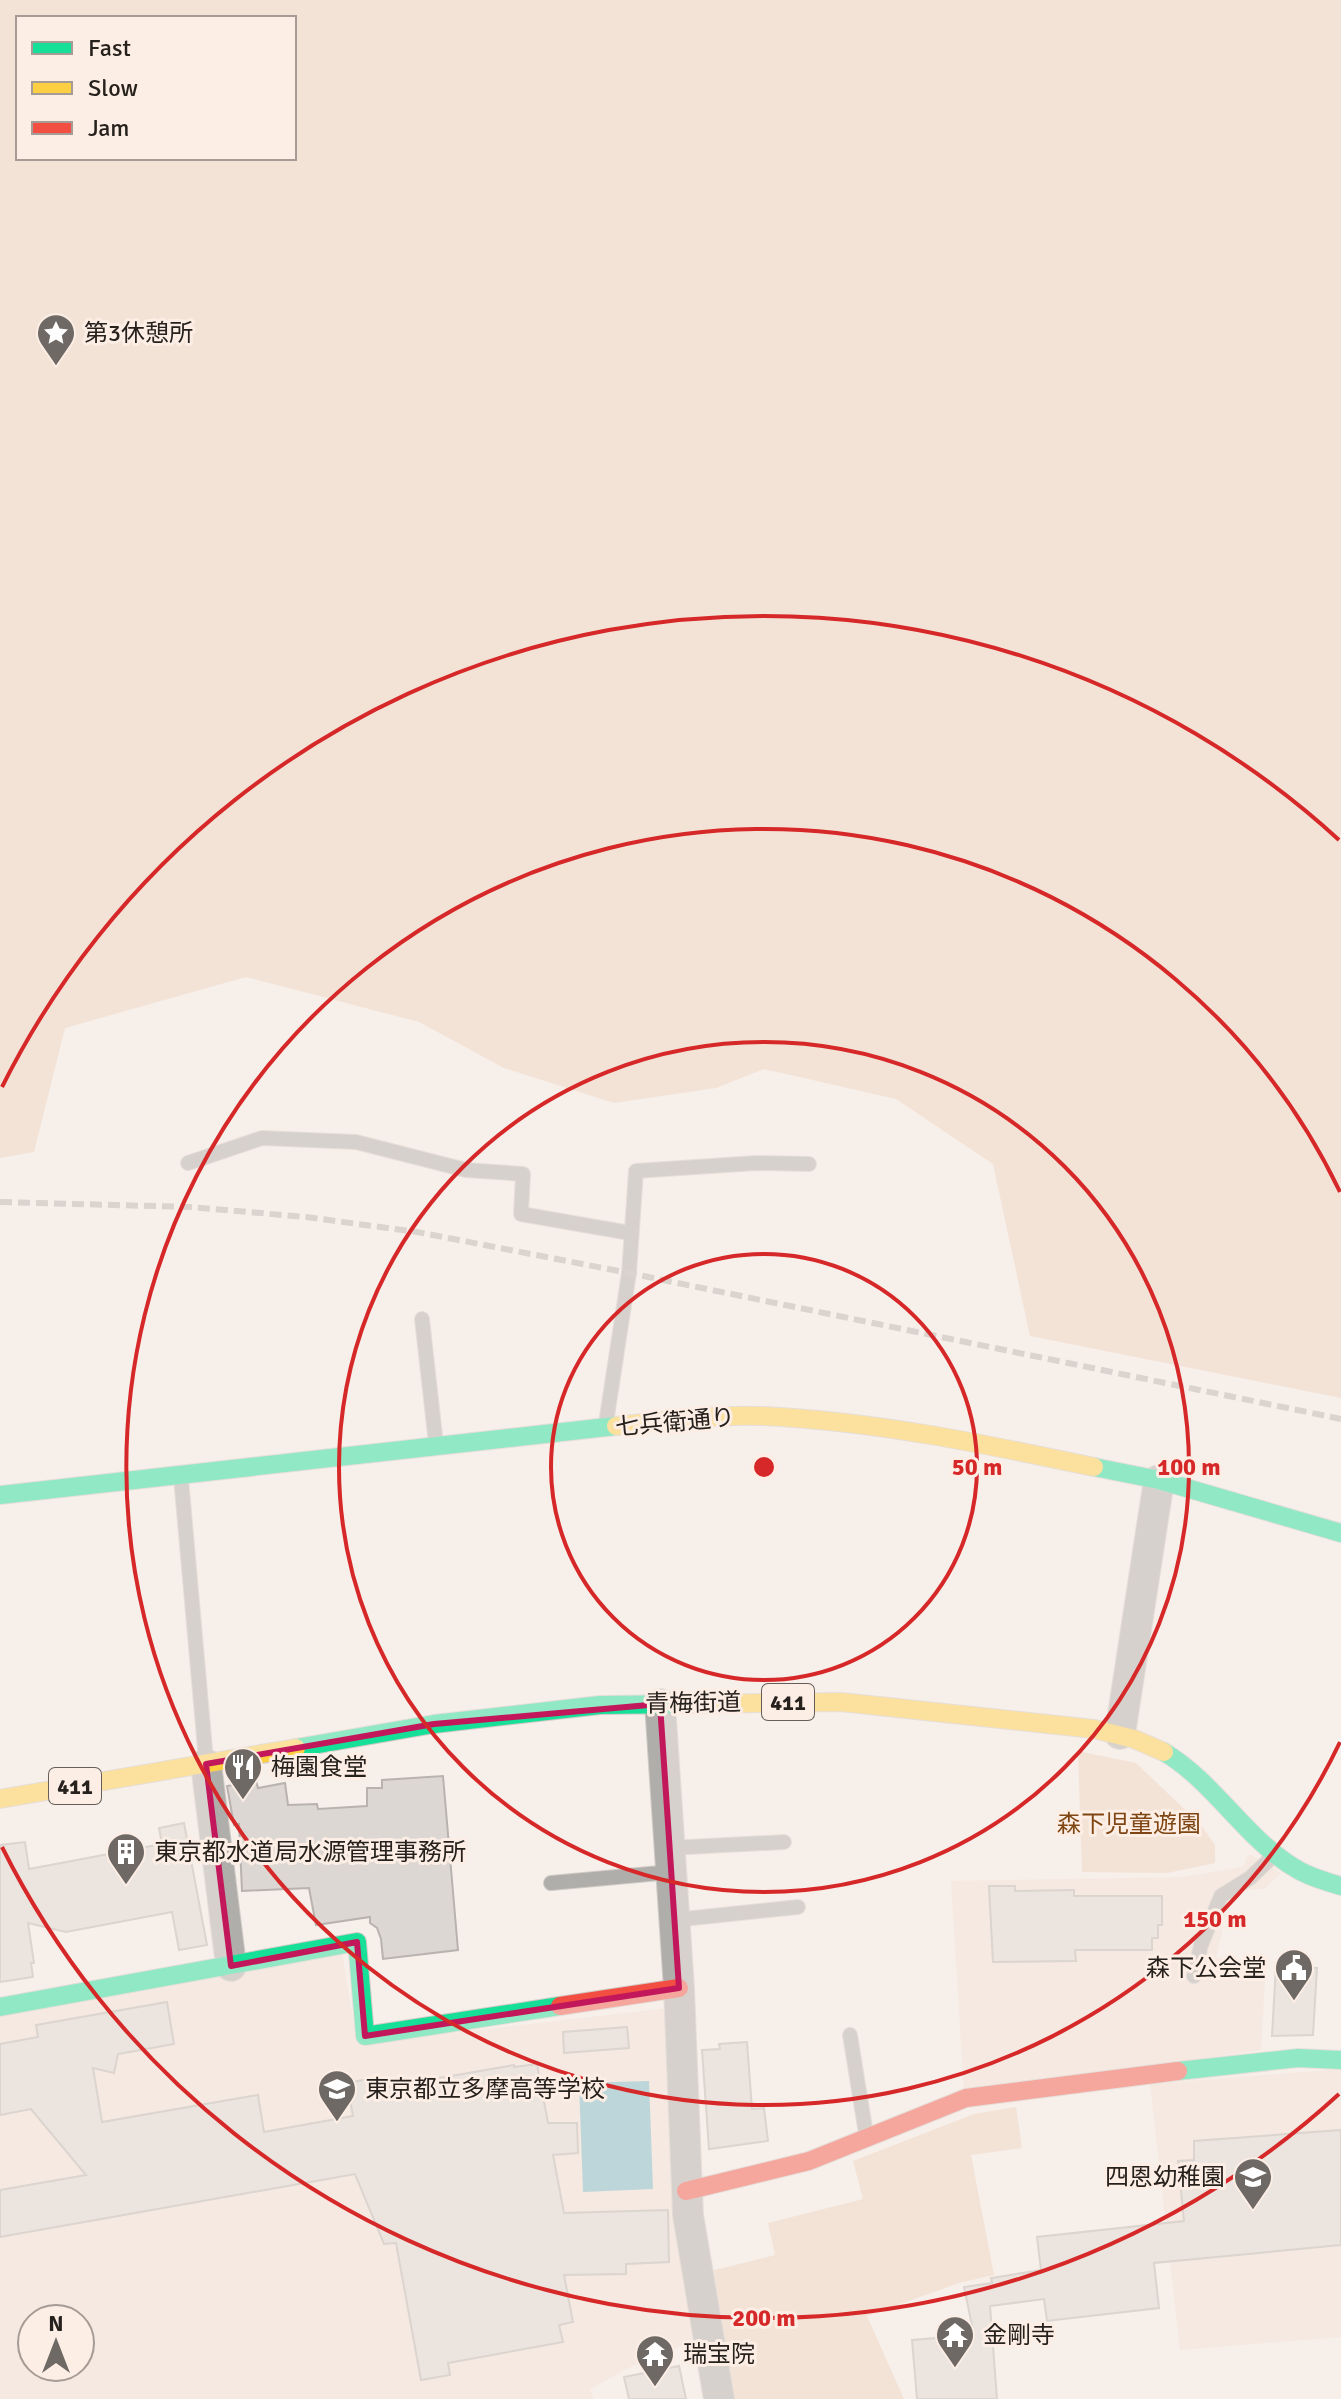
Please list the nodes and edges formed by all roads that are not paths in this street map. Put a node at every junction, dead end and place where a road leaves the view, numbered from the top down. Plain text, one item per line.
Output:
1 (188, 1163) dead end
2 (809, 1164) dead end
3 (630, 1233) junction
4 (422, 1319) dead end
5 (605, 1427) junction
6 (436, 1444) junction
7 (181, 1473) junction
8 (1159, 1480) junction
9 (0, 1495) edge
10 (1341, 1533) edge
11 (660, 1704) junction
12 (1120, 1734) junction
13 (206, 1764) junction
14 (0, 1799) edge
15 (784, 1842) dead end
16 (1276, 1854) junction
17 (670, 1860) junction
18 (551, 1883) dead end
19 (1341, 1886) edge
20 (798, 1907) dead end
21 (674, 1920) junction
22 (231, 1966) junction
23 (1194, 1976) dead end
24 (679, 1988) junction
25 (0, 2007) edge
26 (850, 2035) dead end
27 (1341, 2060) edge
28 (866, 2139) junction
29 (686, 2191) junction
30 (719, 2399) edge

1 - 3 lane
2 - 3 lane
3 - 5 lane
4 - 6 lane
5 - 6 main road, 七兵衛通り
5 - 8 main road, 七兵衛通り
6 - 7 main road, 七兵衛通り
7 - 9 main road, 七兵衛通り
7 - 13 lane
8 - 10 main road, 七兵衛通り
8 - 12 street
11 - 12 main road, 青梅街道 / 411
11 - 13 main road, 青梅街道 / 411
11 - 17 street
12 - 16 main road, 青梅街道 / 411
13 - 14 main road, 青梅街道 / 411
13 - 22 street
15 - 17 lane
16 - 19 main road, 青梅街道 / 411
16 - 23 lane
17 - 18 lane
17 - 21 street
20 - 21 lane
21 - 24 street
22 - 24 main road
22 - 25 main road
24 - 29 street
26 - 28 lane
27 - 28 main road
28 - 29 main road
29 - 30 street

